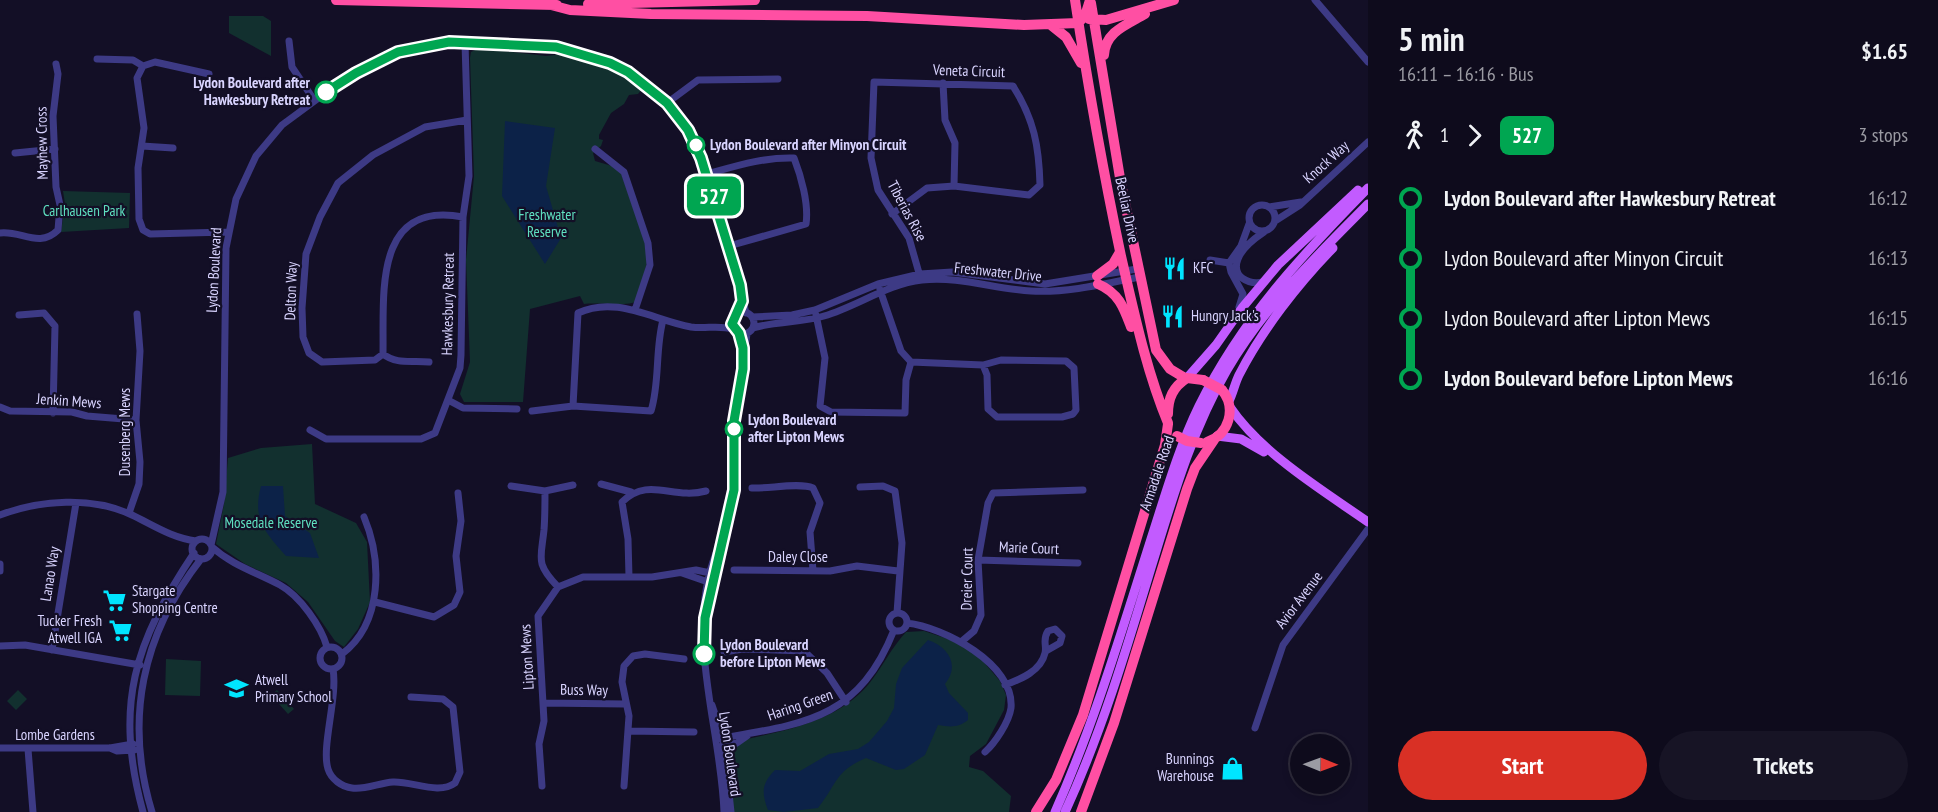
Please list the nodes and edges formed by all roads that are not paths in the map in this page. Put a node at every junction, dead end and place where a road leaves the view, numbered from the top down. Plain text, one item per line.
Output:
1 (336, 0) edge
2 (755, 0) edge
3 (1075, 0) edge
4 (1090, 0) edge
5 (1174, 0) edge
6 (1313, 0) edge
7 (551, 5) junction
8 (1155, 8) junction
9 (1085, 20) junction
10 (1050, 24) junction
11 (290, 41) dead end
12 (465, 43) junction
13 (97, 59) dead end
14 (1368, 62) edge
15 (56, 64) dead end
16 (143, 66) junction
17 (1103, 70) junction
18 (1086, 72) junction
19 (209, 74) dead end
20 (778, 79) dead end
21 (874, 82) joint
22 (943, 83) junction
23 (314, 100) junction
24 (667, 103) junction
25 (467, 120) junction
26 (1368, 142) edge
27 (142, 146) junction
28 (173, 148) dead end
29 (595, 149) dead end
30 (55, 150) junction
31 (15, 153) dead end
32 (707, 174) junction
33 (954, 186) junction
34 (1368, 186) edge
35 (1301, 202) junction
36 (1368, 204) edge
37 (1269, 207) junction
38 (1368, 212) edge
39 (892, 213) junction
40 (463, 217) junction
41 (1275, 221) junction
42 (1249, 224) junction
43 (0, 232) edge
44 (228, 232) junction
45 (1264, 232) junction
46 (729, 246) junction
47 (1120, 252) junction
48 (1210, 260) dead end
49 (1229, 263) junction
50 (1138, 273) junction
51 (1125, 276) junction
52 (921, 277) junction
53 (1098, 280) junction
54 (1263, 282) junction
55 (880, 288) junction
56 (742, 301) junction
57 (635, 310) junction
58 (137, 314) dead end
59 (816, 314) junction
60 (20, 315) dead end
61 (749, 315) junction
62 (734, 316) junction
63 (663, 320) junction
64 (720, 326) junction
65 (753, 328) junction
66 (1228, 328) junction
67 (740, 332) junction
68 (1143, 351) junction
69 (383, 354) junction
70 (429, 362) dead end
71 (911, 362) junction
72 (983, 365) junction
73 (1186, 378) junction
74 (448, 400) junction
75 (1230, 404) junction
76 (573, 406) junction
77 (0, 407) edge
78 (517, 409) dead end
79 (532, 411) dead end
80 (53, 413) junction
81 (136, 420) junction
82 (1168, 424) junction
83 (310, 430) dead end
84 (1216, 438) junction
85 (1294, 470) junction
86 (601, 484) dead end
87 (573, 485) dead end
88 (512, 486) dead end
89 (860, 487) dead end
90 (752, 488) dead end
91 (1083, 490) dead end
92 (545, 491) junction
93 (706, 491) dead end
94 (632, 492) junction
95 (458, 493) dead end
96 (76, 503) junction
97 (129, 513) junction
98 (0, 515) edge
99 (364, 517) dead end
100 (1368, 523) edge
101 (215, 527) junction
102 (182, 539) junction
103 (198, 540) junction
104 (211, 546) junction
105 (193, 551) junction
106 (205, 558) junction
107 (978, 560) junction
108 (227, 561) junction
109 (1078, 563) dead end
110 (0, 564) edge
111 (734, 570) dead end
112 (0, 571) edge
113 (813, 571) junction
114 (898, 571) junction
115 (682, 573) junction
116 (712, 573) junction
117 (629, 577) junction
118 (710, 582) junction
119 (558, 587) junction
120 (375, 602) junction
121 (897, 613) junction
122 (907, 623) junction
123 (894, 630) junction
124 (962, 642) junction
125 (0, 646) edge
126 (327, 647) junction
127 (52, 650) junction
128 (1046, 651) dead end
129 (724, 652) dead end
130 (342, 654) junction
131 (684, 659) dead end
132 (136, 665) junction
133 (144, 666) junction
134 (333, 669) junction
135 (1005, 685) junction
136 (411, 697) dead end
137 (846, 702) junction
138 (543, 703) junction
139 (625, 704) junction
140 (1255, 729) dead end
141 (628, 731) junction
142 (694, 732) dead end
143 (721, 743) junction
144 (139, 746) junction
145 (130, 747) junction
146 (0, 748) edge
147 (28, 749) junction
148 (985, 752) dead end
149 (726, 784) junction
150 (542, 786) dead end
151 (624, 786) dead end
152 (1065, 800) junction
153 (1036, 811) edge
154 (33, 812) edge
155 (143, 812) edge
156 (152, 812) edge
157 (723, 812) edge
158 (730, 812) edge
159 (1055, 812) edge
160 (1065, 812) edge
161 (1082, 812) edge

1 - 7 highway
2 - 7 highway
3 - 9 highway, Beeliar Drive
4 - 9 highway
5 - 8 highway
6 - 14 street
7 - 10 highway
8 - 9 highway
8 - 17 highway
9 - 10 highway
9 - 17 highway, Beeliar Drive
9 - 18 highway, Beeliar Drive
10 - 18 highway
11 - 23 street
12 - 23 street, Lydon Boulevard
12 - 24 street, Lydon Boulevard
12 - 25 street, Hawkesbury Retreat
13 - 16 street
15 - 30 street, Mayhew Cross
16 - 19 street
16 - 27 street
17 - 50 highway, Beeliar Drive
18 - 47 highway, Beeliar Drive
20 - 24 street
21 - 22 street, Veneta Circuit
21 - 39 street, Tiberias Rise
22 - 33 street
22 - 33 street, Veneta Circuit
23 - 44 street, Lydon Boulevard
24 - 32 street, Lydon Boulevard
25 - 40 street, Hawkesbury Retreat
25 - 69 street, Delton Way
26 - 35 street, Knock Way
27 - 28 street
27 - 44 street
29 - 57 street
30 - 31 street
30 - 43 street, Mayhew Cross
32 - 46 street, Lydon Boulevard
32 - 46 street
33 - 39 street, Veneta Circuit
34 - 54 main road
34 - 152 main road, Armadale Road
35 - 37 street, Knock Way
35 - 41 street, Knock Way
36 - 152 main road, Armadale Road
37 - 41 street
37 - 42 street
38 - 75 main road
39 - 52 street, Tiberias Rise
40 - 69 street
40 - 74 street, Hawkesbury Retreat
41 - 45 street
42 - 45 street
42 - 49 street
44 - 101 street, Lydon Boulevard
45 - 54 street
46 - 56 street, Lydon Boulevard
47 - 51 highway, Beeliar Drive
47 - 53 highway
48 - 49 street
49 - 66 street
50 - 51 street, Freshwater Drive
50 - 73 highway, Beeliar Drive
51 - 53 street, Freshwater Drive
51 - 68 highway, Beeliar Drive
52 - 53 street, Freshwater Drive
52 - 55 street, Freshwater Drive
53 - 68 highway
54 - 66 main road
55 - 59 street, Freshwater Drive
55 - 71 street
56 - 61 street, Lydon Boulevard
56 - 62 street
57 - 63 street
57 - 76 street
58 - 81 street, Dusenberg Mews
59 - 61 street, Freshwater Drive
59 - 65 street, Freshwater Drive
59 - 71 street
60 - 80 street
61 - 62 street, Freshwater Drive
61 - 65 street, Lydon Boulevard
62 - 64 street
62 - 67 street, Lydon Boulevard
63 - 64 street
63 - 76 street
64 - 67 street
65 - 67 street
66 - 73 main road
67 - 116 street, Lydon Boulevard
68 - 82 highway, Beeliar Drive
69 - 70 street
71 - 72 street
72 - 72 street
73 - 75 highway, bridge
73 - 82 highway
74 - 78 street
74 - 83 street, Hawkesbury Retreat
75 - 84 highway
75 - 85 main road
76 - 79 street
77 - 80 street, Jenkin Mews
80 - 81 street, Jenkin Mews
81 - 97 street, Dusenberg Mews
82 - 84 highway, bridge
82 - 153 highway, Armadale Road
84 - 85 main road
84 - 161 highway
85 - 100 main road
86 - 94 street
87 - 92 street
88 - 92 street
89 - 114 street
90 - 113 street
91 - 107 street, Dreier Court
92 - 119 street
93 - 94 street
94 - 117 street
95 - 120 street
96 - 97 street
96 - 98 street
96 - 127 street, Lanao Way
97 - 102 street
99 - 120 street
100 - 140 street, Avior Avenue
101 - 103 street
101 - 104 street, Lydon Boulevard
102 - 103 street
102 - 105 street
103 - 104 street
103 - 105 street
104 - 106 street, Lydon Boulevard
104 - 108 street
105 - 106 street
105 - 132 street
106 - 108 street
106 - 133 street, Lydon Boulevard
107 - 109 street, Marie Court
107 - 124 street, Dreier Court
108 - 126 street
110 - 112 street
111 - 113 street, Daley Close
113 - 114 street, Daley Close
114 - 121 street
115 - 116 street
115 - 117 street
115 - 118 street
116 - 118 street, Lydon Boulevard
117 - 119 street
118 - 143 street, Lydon Boulevard
119 - 138 street, Lipton Mews
120 - 130 street
121 - 122 street
121 - 123 street
122 - 123 street
122 - 124 street
123 - 137 street, Haring Green
124 - 135 street
125 - 127 street
126 - 130 street
126 - 134 street
127 - 132 street
128 - 135 street
129 - 137 street
130 - 134 street
131 - 139 street
132 - 133 street
132 - 145 street
133 - 144 street, Lydon Boulevard
134 - 136 street
135 - 148 street
137 - 143 street, Haring Green
138 - 139 street, Buss Way
138 - 150 street, Lipton Mews
139 - 141 street
141 - 142 street
141 - 151 street
143 - 149 street, Lydon Boulevard
144 - 145 street, Lombe Gardens
144 - 156 street, Lydon Boulevard
145 - 147 street, Lombe Gardens
145 - 155 street
146 - 147 street, Lombe Gardens
147 - 154 street
149 - 157 street, Lydon Boulevard
149 - 158 street, Lydon Boulevard
152 - 159 main road, Armadale Road
152 - 160 main road, Armadale Road

